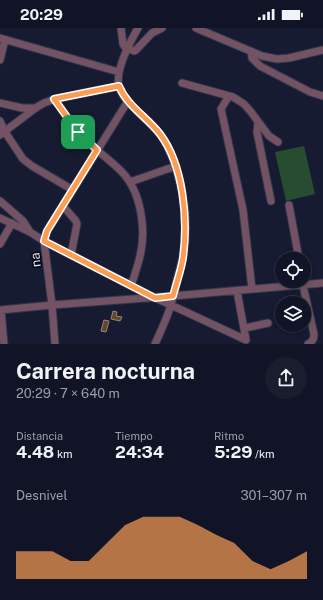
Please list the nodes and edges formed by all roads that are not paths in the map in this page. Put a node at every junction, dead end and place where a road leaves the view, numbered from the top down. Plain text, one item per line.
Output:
1 (121, 28) edge
2 (138, 28) edge
3 (162, 28) edge
4 (196, 28) edge
5 (2, 39) edge
6 (128, 49) junction
7 (323, 50) edge
8 (251, 51) junction
9 (0, 60) edge
10 (119, 72) junction
11 (182, 83) dead end
12 (119, 86) junction
13 (229, 96) junction
14 (323, 96) edge
15 (54, 99) junction
16 (128, 101) junction
17 (0, 103) edge
18 (36, 108) junction
19 (0, 121) edge
20 (258, 123) junction
21 (2, 133) edge
22 (278, 142) dead end
23 (97, 150) junction
24 (176, 166) junction
25 (130, 182) junction
26 (73, 190) junction
27 (0, 201) edge
28 (271, 201) dead end
29 (289, 205) dead end
30 (63, 206) junction
31 (0, 218) edge
32 (12, 223) junction
33 (30, 232) junction
34 (44, 241) junction
35 (0, 244) edge
36 (298, 252) edge
37 (71, 255) junction
38 (311, 283) edge
39 (323, 283) edge
40 (131, 286) junction
41 (275, 286) edge
42 (304, 288) edge
43 (252, 289) junction
44 (237, 291) junction
45 (173, 296) junction
46 (155, 298) junction
47 (171, 304) junction
48 (52, 305) junction
49 (0, 310) edge
50 (268, 323) dead end
51 (245, 328) junction
52 (247, 342) edge
53 (4, 344) edge
54 (55, 344) edge
55 (155, 344) edge
56 (308, 344) edge

1 - 6 street
2 - 6 street
3 - 6 street
4 - 8 street
5 - 9 street
5 - 10 street
6 - 10 street
7 - 8 street
8 - 14 street
10 - 12 street
11 - 13 street
12 - 15 street
12 - 16 street
13 - 20 street
13 - 43 street
15 - 18 street
15 - 23 street
16 - 23 street, na
16 - 24 street
17 - 18 street
18 - 21 street
19 - 21 street
20 - 22 street
20 - 28 street
21 - 26 street
23 - 25 street
23 - 26 street, na
24 - 25 street
24 - 45 street
25 - 40 street
26 - 30 street, na
27 - 33 street
29 - 36 street
30 - 34 street, na
30 - 37 street
31 - 32 street
32 - 33 street
32 - 35 street
33 - 34 street
34 - 37 street
34 - 48 street, na
37 - 40 street
38 - 39 street
40 - 46 street
41 - 43 street
42 - 56 street
43 - 44 street
44 - 45 street
44 - 51 street
45 - 46 street
45 - 47 street
46 - 47 street
46 - 48 street
47 - 52 street
47 - 55 street
48 - 49 street
48 - 54 street, na
49 - 53 street
50 - 51 street
51 - 52 street

